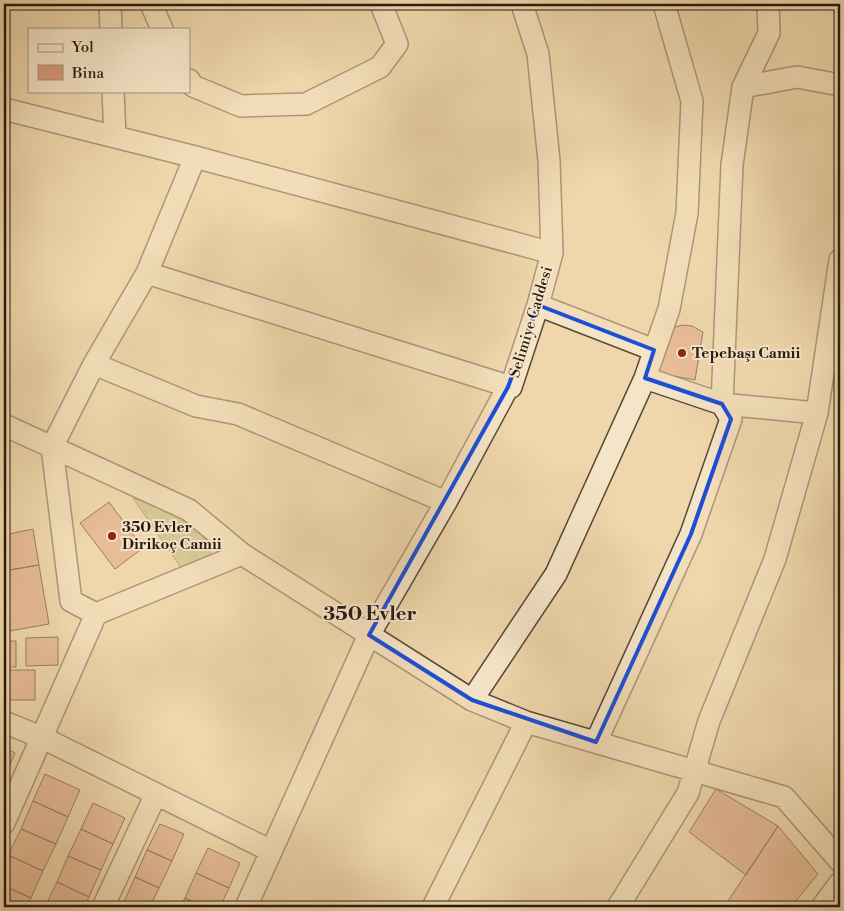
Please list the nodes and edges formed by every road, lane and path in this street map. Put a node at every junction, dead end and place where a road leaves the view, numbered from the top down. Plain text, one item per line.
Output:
1 (110, 4) edge
2 (151, 4) edge
3 (381, 4) edge
4 (522, 4) edge
5 (664, 4) edge
6 (768, 4) edge
7 (111, 28) edge
8 (162, 28) edge
9 (190, 82) edge
10 (840, 85) edge
11 (743, 87) junction
12 (113, 92) edge
13 (4, 109) edge
14 (115, 137) junction
15 (195, 156) junction
16 (552, 253) junction
17 (840, 260) edge
18 (147, 273) junction
19 (538, 305) junction
20 (654, 350) junction
21 (94, 364) junction
22 (645, 378) junction
23 (511, 386) junction
24 (722, 404) junction
25 (817, 413) junction
26 (4, 424) edge
27 (52, 447) junction
28 (446, 502) junction
29 (242, 554) junction
30 (96, 614) junction
31 (370, 635) junction
32 (472, 700) junction
33 (4, 722) edge
34 (526, 722) junction
35 (43, 738) junction
36 (596, 742) junction
37 (693, 770) junction
38 (156, 794) junction
39 (4, 823) edge
40 (271, 851) junction
41 (840, 861) edge
42 (840, 883) edge
43 (103, 907) edge
44 (246, 907) edge
45 (434, 907) edge
46 (618, 907) edge
47 (822, 907) edge

1 - 7 street
2 - 8 street
3 - 9 street
4 - 16 street, Selimiye Caddesi
5 - 20 street
6 - 11 street
10 - 11 street
11 - 24 street
12 - 14 street
13 - 14 street
14 - 15 street
15 - 16 street
15 - 18 street
16 - 19 street, Selimiye Caddesi
17 - 25 street
18 - 21 street
18 - 23 street
19 - 20 street
19 - 23 street, Selimiye Caddesi
20 - 22 street
21 - 27 street
21 - 28 street
22 - 24 street
22 - 32 street
23 - 28 street, Selimiye Caddesi
24 - 25 street
24 - 36 street
25 - 37 street
26 - 27 street
27 - 29 street
27 - 30 street
28 - 31 street, Selimiye Caddesi
29 - 30 street
29 - 31 street
30 - 35 street
31 - 32 street
31 - 40 street, Selimiye Caddesi
32 - 34 street
33 - 35 street
34 - 36 street
34 - 45 street
35 - 38 street
35 - 39 street
36 - 37 street
37 - 41 street
37 - 46 street
38 - 40 street
38 - 43 street
40 - 44 street, Selimiye Caddesi
42 - 47 street

